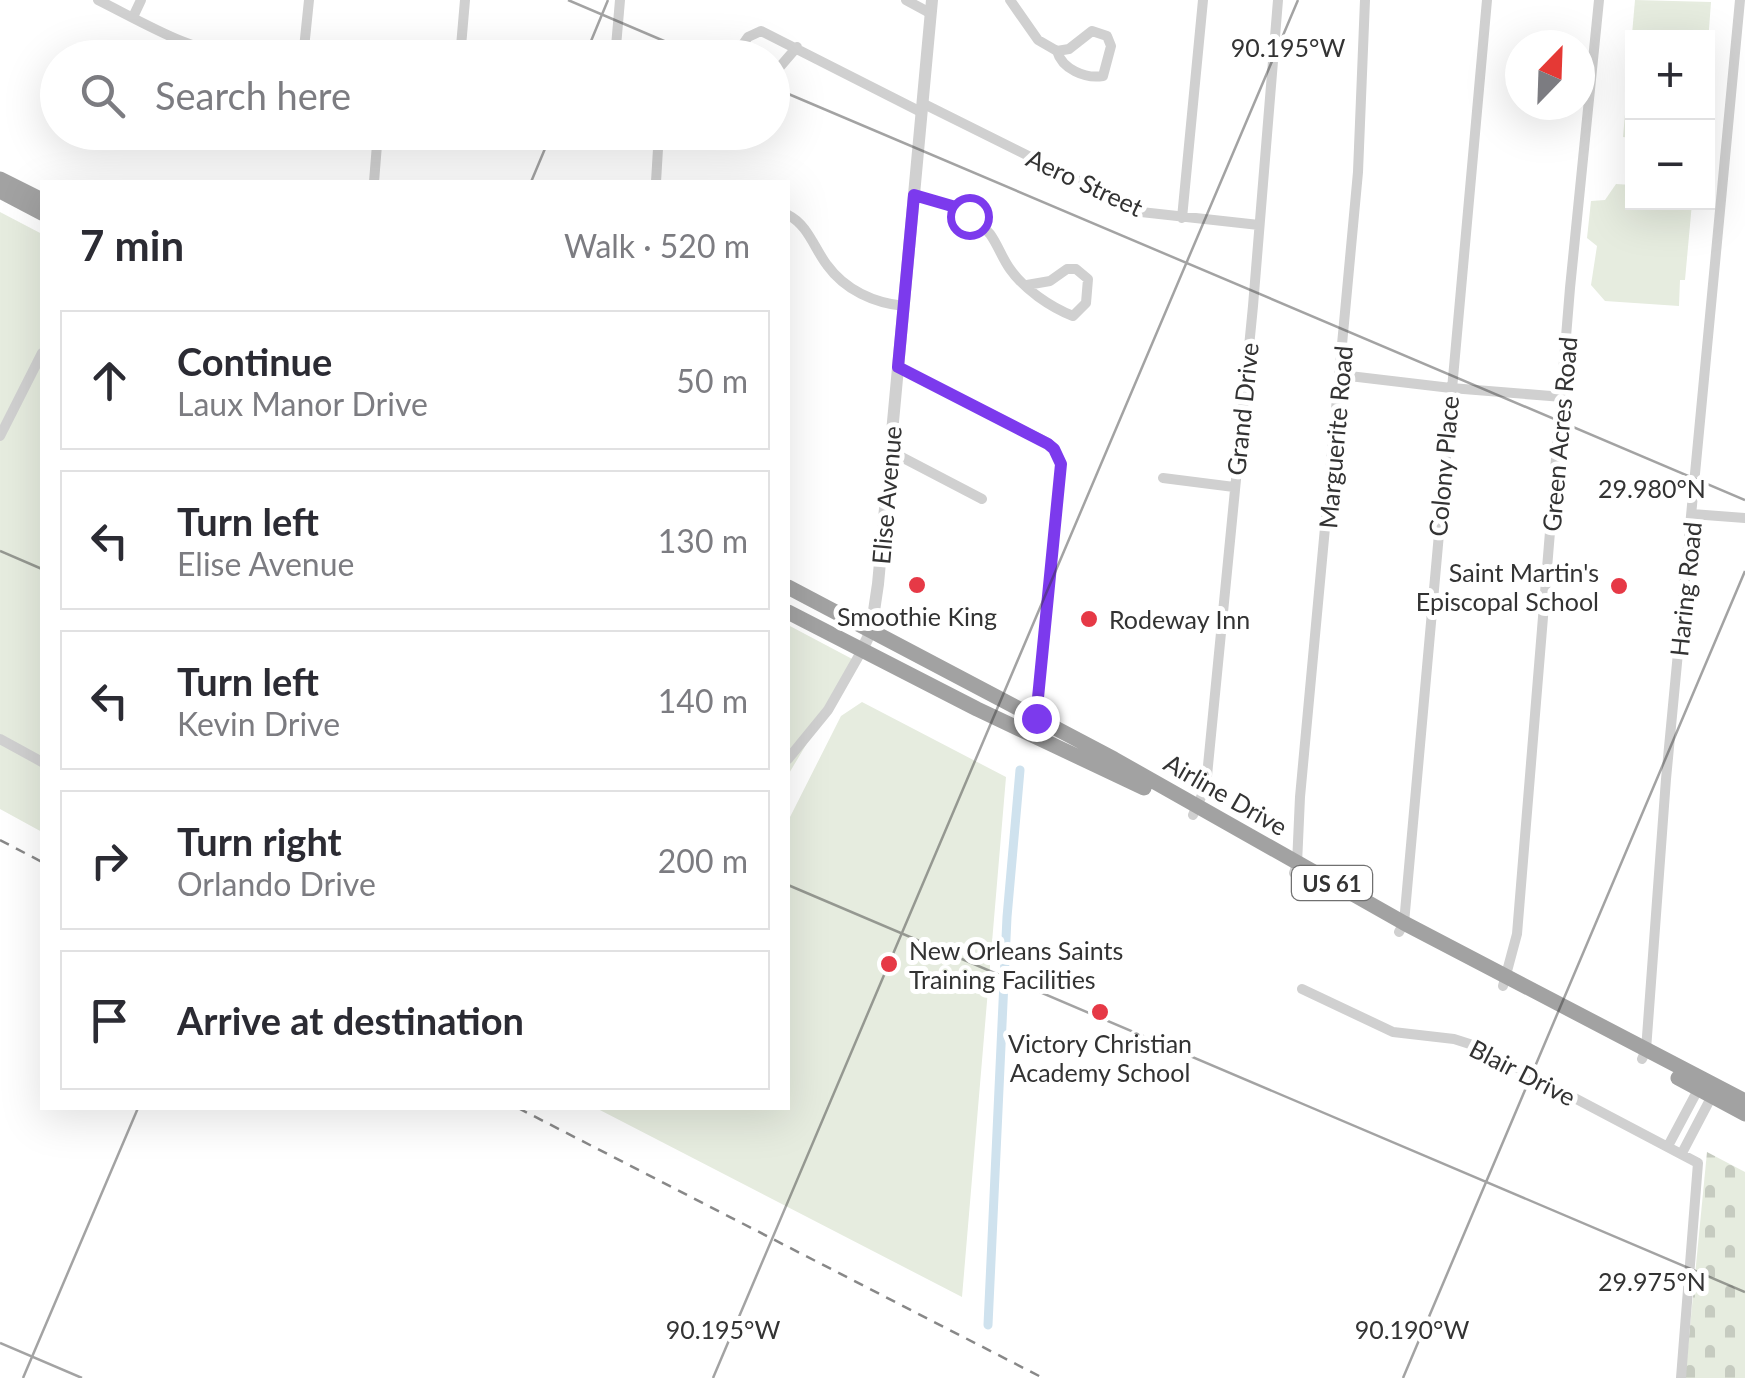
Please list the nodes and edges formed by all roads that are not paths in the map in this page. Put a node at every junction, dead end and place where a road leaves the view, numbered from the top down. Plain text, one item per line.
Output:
1 (98, 0) edge
2 (141, 0) edge
3 (308, 0) edge
4 (464, 0) edge
5 (620, 0) edge
6 (906, 0) edge
7 (1010, 0) edge
8 (1203, 0) edge
9 (1278, 0) edge
10 (1365, 0) edge
11 (1487, 0) edge
12 (1599, 0) edge
13 (1740, 0) edge
14 (931, 6) edge
15 (133, 18) junction
16 (182, 40) edge
17 (305, 40) edge
18 (461, 40) edge
19 (617, 40) edge
20 (746, 40) edge
21 (781, 40) edge
22 (790, 44) edge
23 (797, 47) junction
24 (1058, 51) junction
25 (790, 55) edge
26 (921, 107) junction
27 (377, 150) edge
28 (658, 150) edge
29 (0, 179) edge
30 (374, 180) edge
31 (656, 180) edge
32 (0, 190) edge
33 (914, 195) junction
34 (40, 199) edge
35 (40, 211) edge
36 (790, 216) edge
37 (1182, 218) junction
38 (1259, 225) junction
39 (1027, 286) junction
40 (904, 306) junction
41 (40, 357) edge
42 (898, 367) junction
43 (1341, 375) junction
44 (1451, 388) junction
45 (1563, 397) junction
46 (0, 436) edge
47 (890, 451) junction
48 (1163, 478) dead end
49 (1234, 487) junction
50 (982, 499) dead end
51 (1692, 514) junction
52 (1745, 518) edge
53 (790, 589) edge
54 (790, 613) edge
55 (871, 631) junction
56 (861, 652) junction
57 (1036, 718) junction
58 (1033, 736) junction
59 (0, 740) edge
60 (790, 756) edge
61 (40, 761) edge
62 (1195, 811) junction
63 (1296, 869) junction
64 (1401, 928) junction
65 (1505, 981) junction
66 (1302, 990) dead end
67 (1644, 1054) junction
68 (1708, 1087) junction
69 (1745, 1101) edge
70 (1745, 1114) edge
71 (1668, 1146) junction
72 (1682, 1153) junction
73 (1681, 1378) edge

1 - 15 street
2 - 15 street
3 - 17 street
4 - 18 street
5 - 19 street
6 - 14 street
7 - 24 street
8 - 37 street
9 - 38 street, Grand Drive
10 - 43 street, Marguerite Road
11 - 44 street, Colony Place
12 - 45 street, Green Acres Road
13 - 51 street, Haring Road
14 - 26 street, Elise Avenue
15 - 16 street
20 - 21 street, Aero Street
22 - 23 street, Aero Street
23 - 25 street
23 - 26 street, Aero Street
24 - 24 street
26 - 33 street, Elise Avenue
26 - 37 street, Aero Street
27 - 30 street
28 - 31 street
29 - 34 highway
32 - 35 highway
33 - 39 street
33 - 40 street, Elise Avenue
36 - 40 street
37 - 38 street, Aero Street
38 - 49 street, Grand Drive
39 - 39 street
40 - 42 street, Elise Avenue
41 - 46 street
42 - 47 street, Elise Avenue
42 - 57 street
43 - 44 street
43 - 63 street, Marguerite Road
44 - 45 street
44 - 64 street, Colony Place
45 - 65 street, Green Acres Road
47 - 50 street
47 - 55 street, Elise Avenue
48 - 49 street
49 - 62 street, Grand Drive
51 - 52 street
51 - 67 street, Haring Road
53 - 55 highway, Airline Drive / US 61
54 - 56 highway, Airline Drive / US 61
55 - 56 street, Elise Avenue
55 - 57 highway, Airline Drive / US 61
56 - 58 highway, Airline Drive / US 61
56 - 60 street
57 - 58 street
57 - 62 highway, Airline Drive / US 61
58 - 62 highway, Airline Drive / US 61
59 - 61 street
62 - 63 highway, Airline Drive / US 61
63 - 64 highway, Airline Drive / US 61
64 - 65 highway, Airline Drive / US 61
65 - 67 highway, Airline Drive / US 61
66 - 71 street, Blair Drive
67 - 68 highway, Airline Drive / US 61
68 - 69 highway, Airline Drive / US 61
68 - 70 highway, Airline Drive / US 61
68 - 71 street
68 - 72 street
71 - 72 street, Blair Drive
72 - 73 street

